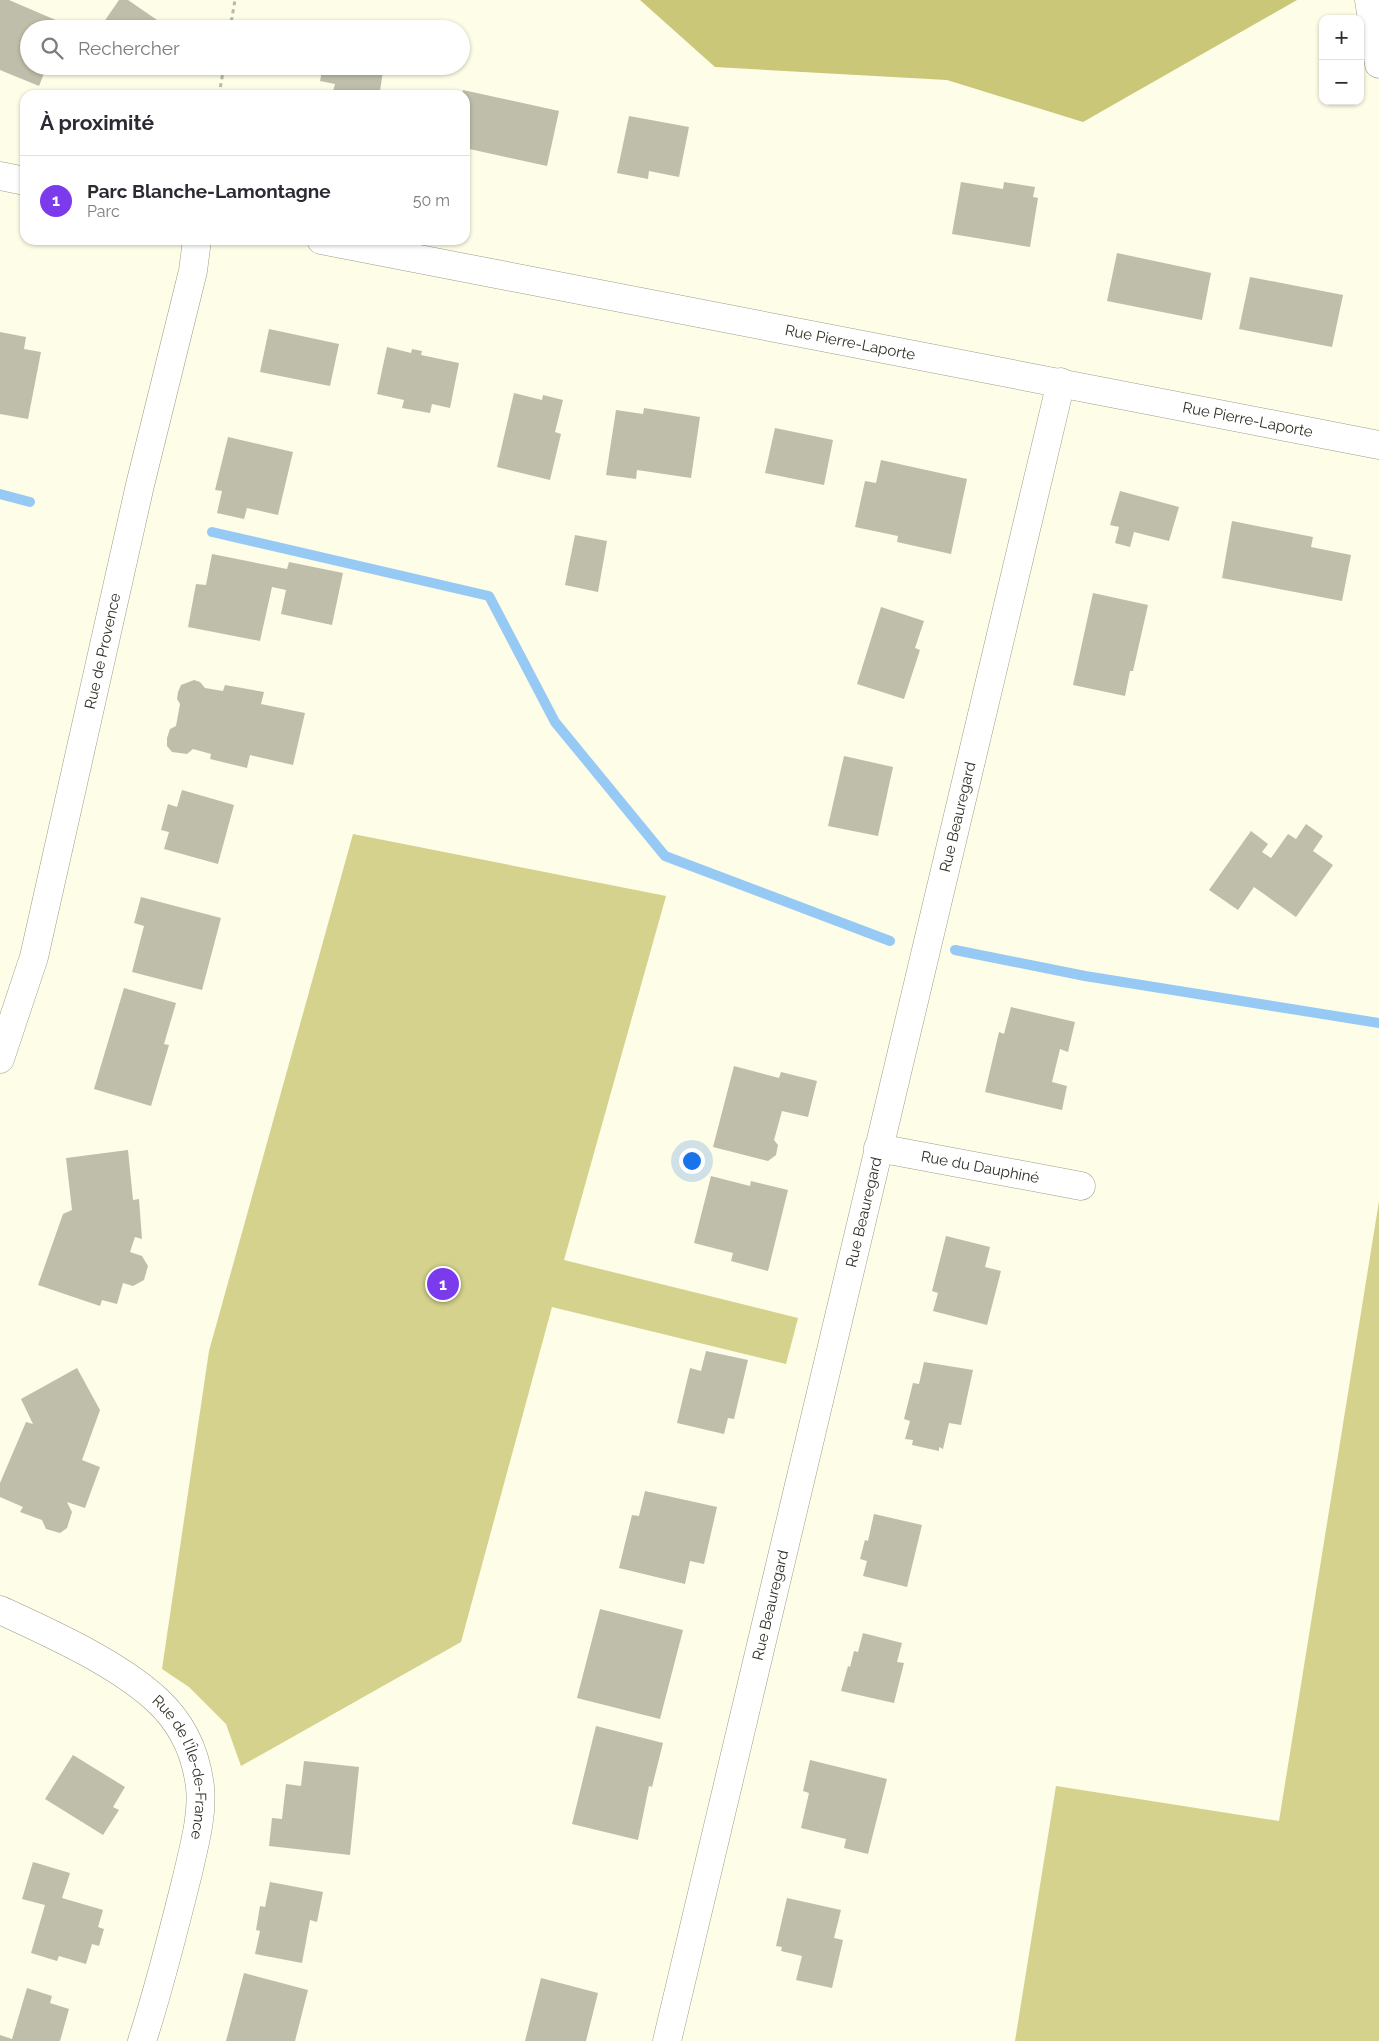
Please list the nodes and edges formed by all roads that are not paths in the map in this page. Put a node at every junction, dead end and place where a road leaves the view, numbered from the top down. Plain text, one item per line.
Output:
1 (1369, 0) edge
2 (1379, 64) edge
3 (0, 176) edge
4 (20, 180) edge
5 (196, 245) edge
6 (347, 245) edge
7 (1060, 382) junction
8 (1379, 445) edge
9 (0, 1059) edge
10 (878, 1148) junction
11 (1081, 1186) dead end
12 (0, 1610) edge
13 (142, 2041) edge
14 (667, 2041) edge

1 - 2 street
3 - 4 street
5 - 9 street, Rue de Provence
6 - 7 street, Rue Pierre-Laporte
7 - 8 street, Rue Pierre-Laporte
7 - 10 street, Rue Beauregard
10 - 11 street, Rue du Dauphiné
10 - 14 street, Rue Beauregard
12 - 13 street, Rue de l'Île-de-France

